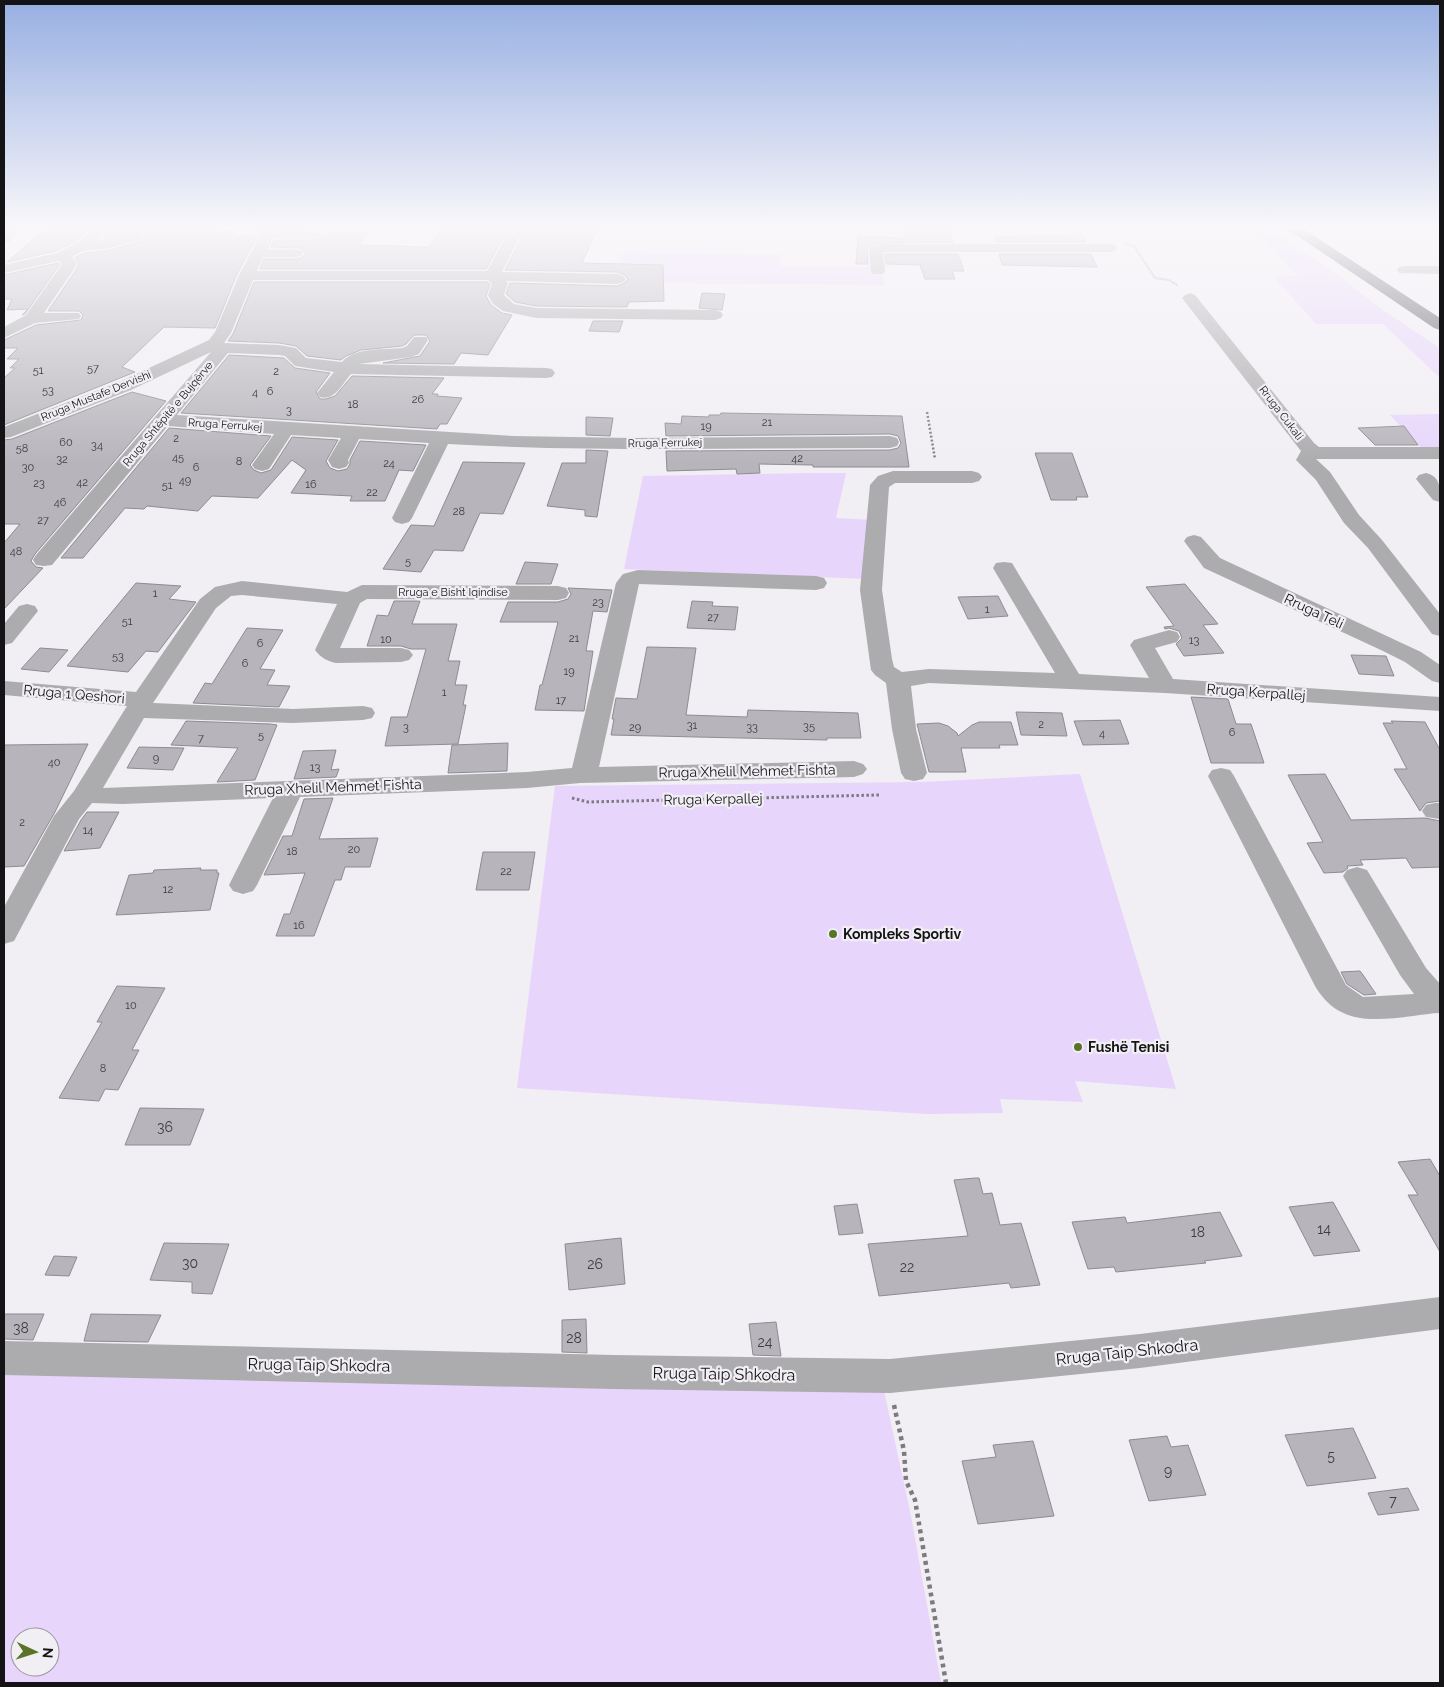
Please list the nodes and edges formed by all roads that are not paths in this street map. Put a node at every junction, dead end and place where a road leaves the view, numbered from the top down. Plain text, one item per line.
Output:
1 (49, 307) edge
2 (234, 307) edge
3 (507, 307) edge
4 (1197, 307) edge
5 (1411, 307) edge
6 (715, 315) dead end
7 (73, 316) dead end
8 (42, 322) junction
9 (1440, 326) edge
10 (4, 333) edge
11 (420, 340) dead end
12 (217, 346) junction
13 (346, 367) junction
14 (546, 373) dead end
15 (326, 393) dead end
16 (164, 420) junction
17 (286, 429) junction
18 (4, 432) edge
19 (353, 433) junction
20 (441, 438) junction
21 (890, 442) dead end
22 (1314, 452) junction
23 (1440, 452) edge
24 (339, 463) dead end
25 (262, 465) dead end
26 (972, 477) dead end
27 (1426, 479) dead end
28 (1440, 496) edge
29 (402, 518) dead end
30 (1194, 541) dead end
31 (44, 560) dead end
32 (1004, 568) dead end
33 (816, 582) dead end
34 (558, 593) dead end
35 (350, 599) junction
36 (27, 611) dead end
37 (1440, 629) edge
38 (1169, 637) dead end
39 (4, 638) edge
40 (401, 655) dead end
41 (1440, 676) edge
42 (898, 680) junction
43 (1071, 681) junction
44 (1165, 686) junction
45 (4, 688) edge
46 (1440, 704) edge
47 (140, 705) junction
48 (363, 713) dead end
49 (854, 769) dead end
50 (914, 773) dead end
51 (1221, 776) dead end
52 (571, 777) junction
53 (290, 789) junction
54 (85, 795) junction
55 (1357, 876) dead end
56 (243, 885) dead end
57 (4, 934) edge
58 (1440, 1003) edge
59 (1440, 1313) edge
60 (4, 1358) edge

1 - 8 street
2 - 12 street, Rruga Shtëpitë e Bujqërve
3 - 6 street
4 - 22 street, Rruga Cukali
5 - 9 highway
7 - 8 street
8 - 10 street
11 - 13 street
12 - 13 street
12 - 16 street, Rruga Shtëpitë e Bujqërve
12 - 18 street, Rruga Mustafe Dervishi
13 - 14 street
13 - 15 street
16 - 17 street, Rruga Ferrukej
16 - 31 street, Rruga Shtëpitë e Bujqërve
17 - 19 street, Rruga Ferrukej
17 - 25 street, Rruga Ferrukej
19 - 20 street, Rruga Ferrukej
19 - 24 street
20 - 21 street, Rruga Ferrukej
20 - 29 street
22 - 23 street, Rruga Cukali
22 - 37 street
26 - 42 street
27 - 28 street
30 - 41 street, Rruga Teli
32 - 43 street
33 - 52 street
34 - 35 street, Rruga e Bisht Iqindise
35 - 40 street
35 - 47 street, Rruga e Bisht Iqindise
36 - 39 street
38 - 44 street
42 - 43 street, Rruga Kerpallej
42 - 50 street
43 - 44 street, Rruga Kerpallej
44 - 46 street, Rruga Kerpallej
45 - 47 street, Rruga 1 Qeshori
47 - 48 street, Rruga 1 Qeshori
47 - 54 street
49 - 52 street, Rruga Xhelil Mehmet Fishta
51 - 58 street
52 - 53 street, Rruga Xhelil Mehmet Fishta
53 - 54 street, Rruga Xhelil Mehmet Fishta
53 - 56 street
54 - 57 street
55 - 58 street
59 - 60 street, Rruga Taip Shkodra

